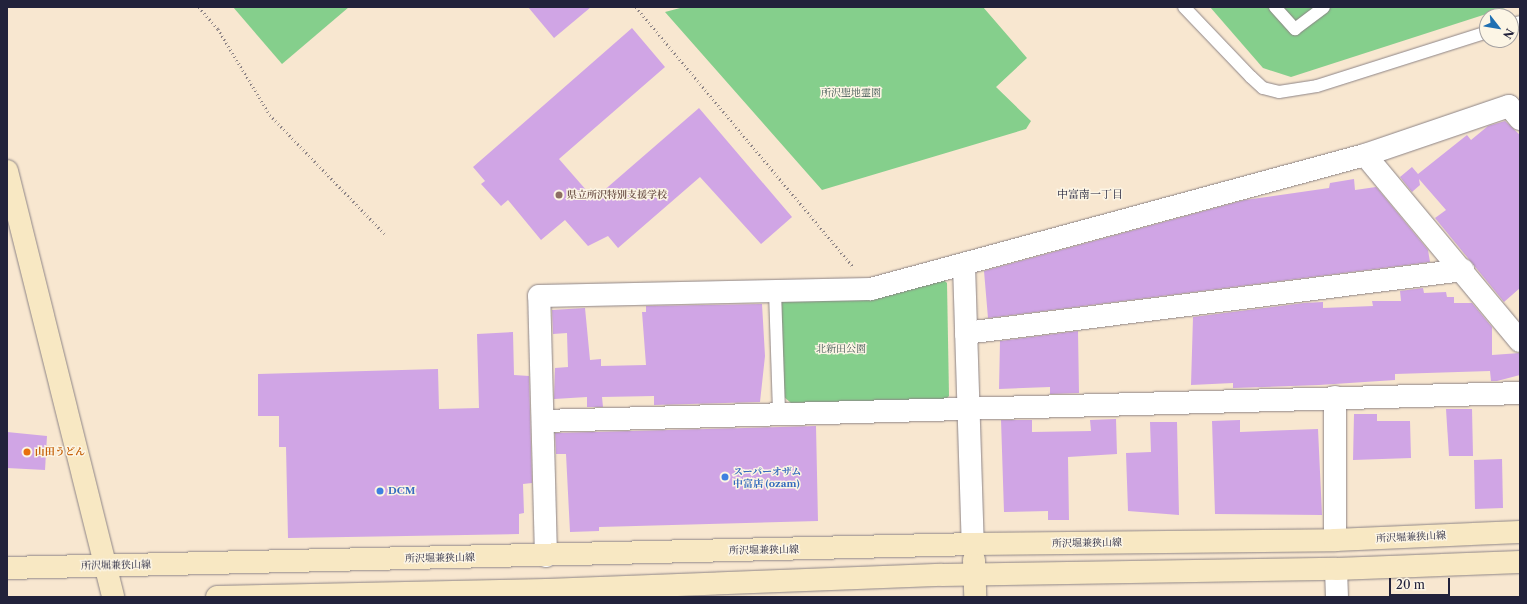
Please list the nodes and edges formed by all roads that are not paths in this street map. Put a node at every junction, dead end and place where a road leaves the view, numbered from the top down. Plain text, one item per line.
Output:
1 (1184, 7) edge
2 (1275, 7) edge
3 (1324, 7) edge
4 (1479, 35) edge
5 (1520, 119) edge
6 (1365, 154) junction
7 (7, 171) edge
8 (964, 264) junction
9 (1463, 270) junction
10 (775, 290) junction
11 (966, 333) junction
12 (1520, 340) edge
13 (1520, 393) edge
14 (1335, 397) junction
15 (968, 408) junction
16 (779, 413) junction
17 (543, 421) junction
18 (1520, 532) edge
19 (1335, 540) junction
20 (974, 544) junction
21 (546, 556) junction
22 (1520, 562) edge
23 (103, 565) junction
24 (7, 568) edge
25 (1336, 569) junction
26 (974, 575) junction
27 (547, 593) edge
28 (112, 597) edge
29 (217, 597) edge
30 (975, 597) edge
31 (1337, 597) edge

1 - 4 lane
2 - 3 lane
5 - 6 street
6 - 8 street
6 - 9 street
7 - 23 main road
8 - 10 street
8 - 11 street
9 - 11 street
9 - 12 street
10 - 16 lane
10 - 17 street
11 - 15 street
13 - 14 street
14 - 15 street
14 - 19 street
15 - 16 street
15 - 20 street
16 - 17 street
17 - 21 street
18 - 19 main road, 所沢堀兼狭山線
19 - 20 main road, 所沢堀兼狭山線
20 - 21 main road, 所沢堀兼狭山線
20 - 26 main road
21 - 23 main road, 所沢堀兼狭山線
22 - 25 main road
23 - 24 main road, 所沢堀兼狭山線
23 - 28 main road
25 - 26 main road
25 - 31 street
26 - 27 main road
26 - 30 main road
27 - 29 main road

